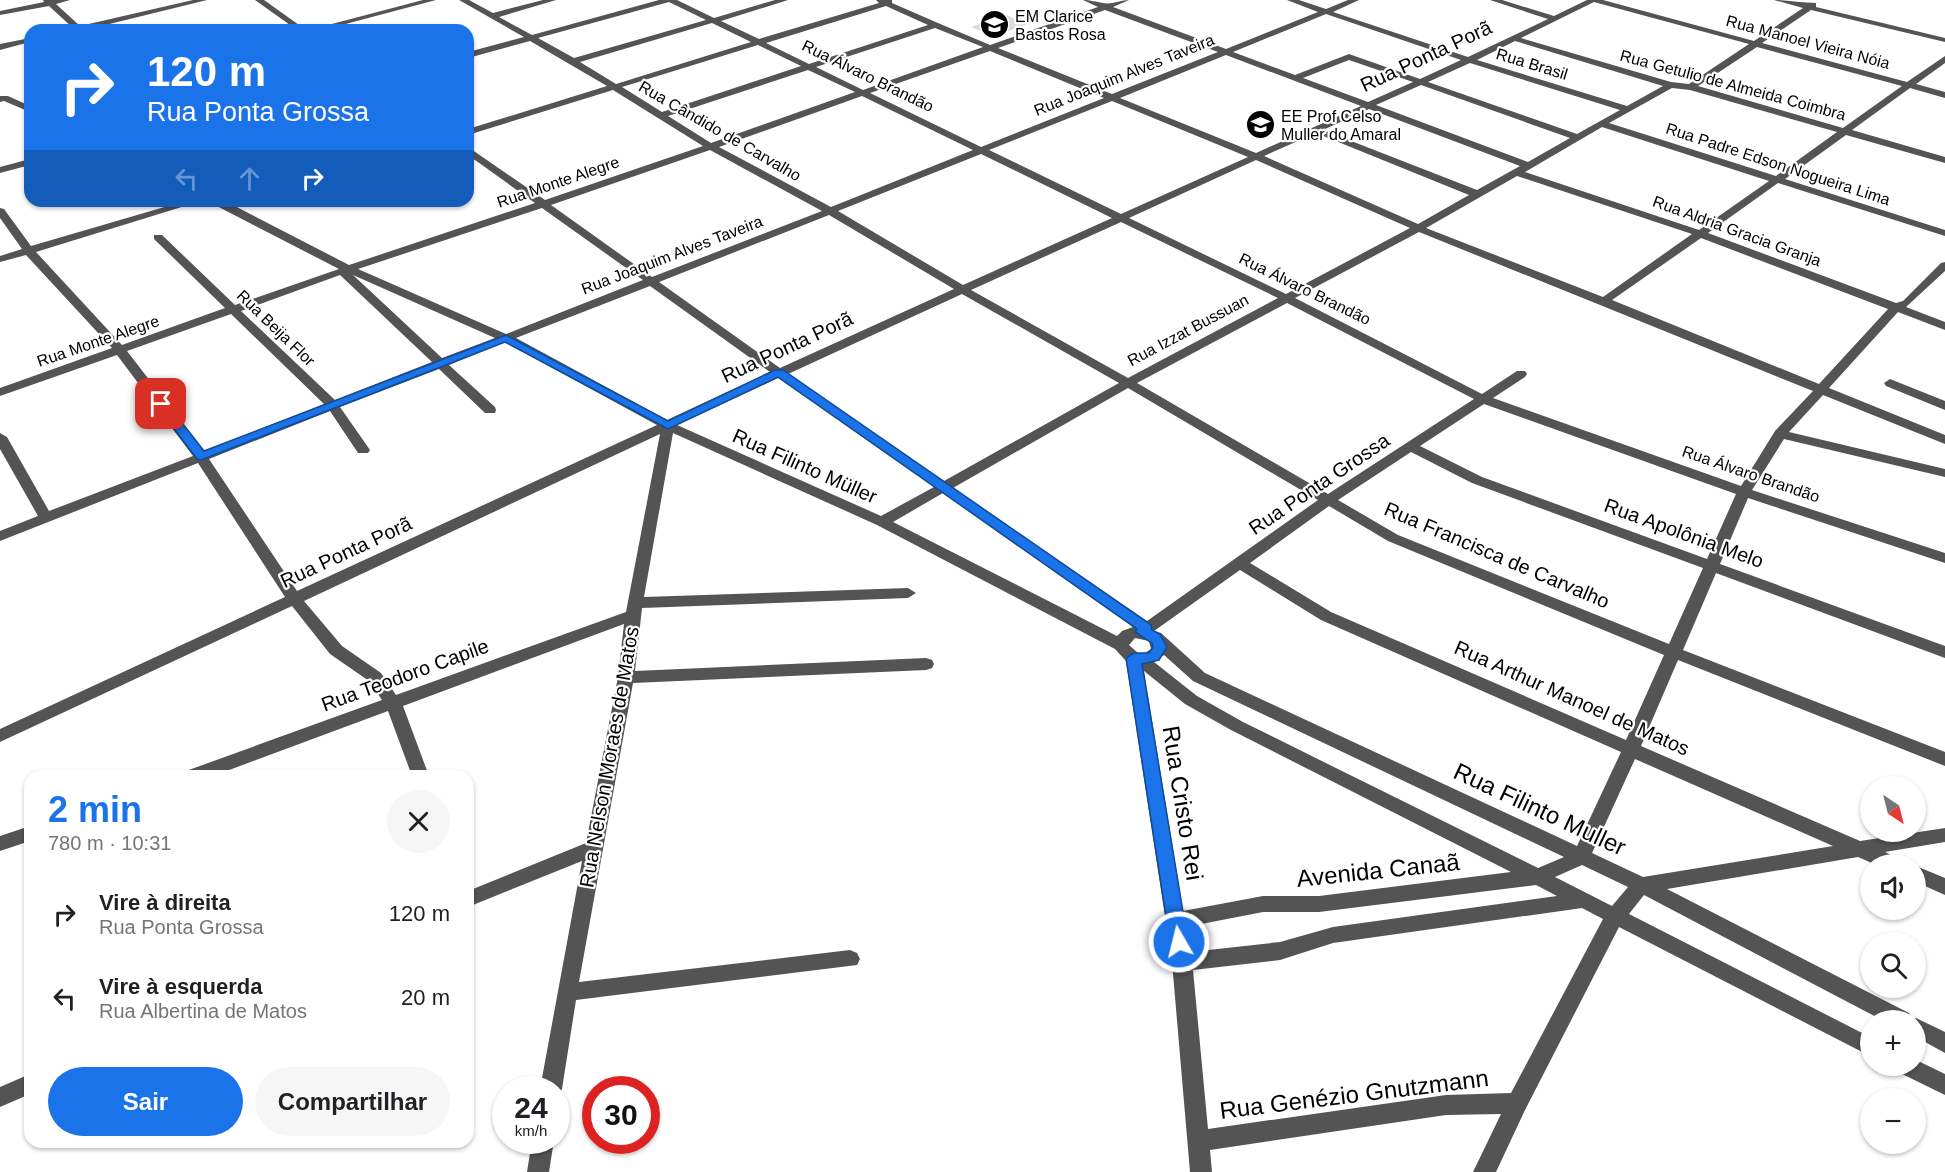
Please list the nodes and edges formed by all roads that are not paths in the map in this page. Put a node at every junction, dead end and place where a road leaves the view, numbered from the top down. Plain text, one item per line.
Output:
1 (66, 0) edge
2 (203, 0) edge
3 (259, 0) edge
4 (432, 0) edge
5 (463, 0) edge
6 (552, 0) edge
7 (669, 0) edge
8 (784, 0) edge
9 (1087, 0) edge
10 (1125, 0) edge
11 (1291, 0) edge
12 (1355, 0) edge
13 (1494, 0) edge
14 (1594, 0) edge
15 (1778, 0) edge
16 (1821, 0) edge
17 (887, 1) edge
18 (49, 2) edge
19 (1105, 7) junction
20 (1807, 8) junction
21 (1328, 11) junction
22 (0, 14) edge
23 (492, 16) junction
24 (1554, 18) junction
25 (714, 20) junction
26 (72, 24) edge
27 (103, 24) edge
28 (293, 24) edge
29 (337, 24) edge
30 (935, 25) junction
31 (529, 38) junction
32 (1513, 38) junction
33 (1945, 40) edge
34 (24, 41) edge
35 (757, 43) junction
36 (1758, 43) junction
37 (0, 47) edge
38 (990, 47) junction
39 (1226, 52) junction
40 (474, 53) edge
41 (1945, 59) edge
42 (1469, 60) junction
43 (573, 61) junction
44 (810, 67) junction
45 (1295, 78) junction
46 (1420, 82) junction
47 (1670, 85) junction
48 (1908, 85) junction
49 (615, 87) junction
50 (1691, 87) junction
51 (862, 93) junction
52 (1945, 95) edge
53 (1112, 98) junction
54 (3, 99) edge
55 (24, 104) edge
56 (19, 105) junction
57 (1370, 105) junction
58 (24, 107) edge
59 (1628, 109) junction
60 (663, 115) junction
61 (1602, 124) junction
62 (474, 130) edge
63 (1316, 130) junction
64 (1845, 130) junction
65 (1577, 137) junction
66 (711, 146) junction
67 (979, 150) junction
68 (474, 154) edge
69 (1256, 156) junction
70 (1945, 160) edge
71 (24, 164) edge
72 (1527, 165) junction
73 (0, 170) edge
74 (1516, 172) junction
75 (1780, 179) junction
76 (1477, 194) junction
77 (545, 204) junction
78 (175, 207) edge
79 (229, 207) edge
80 (0, 211) edge
81 (830, 211) junction
82 (1117, 218) junction
83 (1418, 228) junction
84 (1945, 233) edge
85 (1701, 234) junction
86 (158, 237) dead end
87 (28, 250) junction
88 (0, 259) edge
89 (1945, 265) edge
90 (345, 270) junction
91 (652, 281) junction
92 (961, 289) junction
93 (1285, 298) junction
94 (1604, 301) junction
95 (1895, 308) junction
96 (233, 311) junction
97 (1945, 326) edge
98 (506, 338) junction
99 (121, 351) junction
100 (441, 363) junction
101 (779, 373) junction
102 (1521, 374) dead end
103 (1128, 383) junction
104 (1890, 383) dead end
105 (1822, 391) junction
106 (0, 392) edge
107 (1483, 399) junction
108 (332, 405) junction
109 (1945, 406) edge
110 (490, 410) dead end
111 (668, 426) junction
112 (1780, 434) junction
113 (0, 437) edge
114 (1945, 440) edge
115 (1411, 447) junction
116 (363, 450) dead end
117 (201, 457) junction
118 (1891, 462) junction
119 (1945, 473) edge
120 (1945, 481) edge
121 (944, 486) junction
122 (1744, 492) junction
123 (1327, 501) junction
124 (46, 518) junction
125 (882, 522) junction
126 (0, 536) edge
127 (1945, 558) edge
128 (1239, 563) junction
129 (1712, 566) junction
130 (908, 593) dead end
131 (294, 599) junction
132 (635, 609) junction
133 (1149, 634) junction
134 (1673, 652) junction
135 (1945, 652) edge
136 (1132, 654) junction
137 (926, 664) dead end
138 (626, 677) junction
139 (394, 704) junction
140 (0, 736) edge
141 (1631, 749) junction
142 (1945, 759) edge
143 (209, 770) edge
144 (419, 770) edge
145 (24, 835) edge
146 (1945, 836) edge
147 (0, 844) edge
148 (594, 848) junction
149 (1857, 848) junction
150 (1870, 854) edge
151 (1581, 857) junction
152 (1537, 877) junction
153 (1926, 878) edge
154 (1642, 885) junction
155 (1945, 887) edge
156 (474, 897) edge
157 (1583, 900) junction
158 (1615, 916) junction
159 (1176, 921) junction
160 (850, 958) dead end
161 (1182, 962) junction
162 (567, 992) junction
163 (1883, 1010) edge
164 (1926, 1032) edge
165 (1860, 1042) edge
166 (1945, 1042) edge
167 (553, 1076) edge
168 (1926, 1076) edge
169 (1945, 1085) edge
170 (24, 1087) edge
171 (0, 1097) edge
172 (1517, 1103) junction
173 (1197, 1141) junction
174 (541, 1154) edge
175 (538, 1172) edge
176 (1201, 1172) edge
177 (1484, 1172) edge

1 - 18 street
2 - 27 street
3 - 28 street
4 - 29 street
5 - 23 street, Rua Cândido de Carvalho
6 - 23 street
7 - 25 street, Rua Álvaro Brandão
7 - 31 street
8 - 25 street
9 - 19 street
10 - 19 street, Rua Monte Alegre
11 - 21 street, Rua Brasil
12 - 21 street, Rua Joaquim Alves Taveira
13 - 24 street
14 - 24 street, Rua Ponta Porã
14 - 36 street, Rua Manoel Vieira Nóia
15 - 20 street
16 - 20 street
17 - 30 street
17 - 35 street
18 - 22 street
18 - 26 street
19 - 38 street, Rua Monte Alegre
19 - 39 street
20 - 33 street
20 - 36 street
21 - 39 street, Rua Joaquim Alves Taveira
21 - 42 street, Rua Brasil
23 - 31 street, Rua Cândido de Carvalho
24 - 32 street, Rua Ponta Porã
25 - 35 street, Rua Álvaro Brandão
25 - 43 street
30 - 38 street
30 - 44 street
31 - 40 street
31 - 43 street, Rua Cândido de Carvalho
32 - 42 street, Rua Ponta Porã
32 - 47 street, Rua Getulio de Almeida Coimbra
34 - 37 street
35 - 44 street, Rua Álvaro Brandão
35 - 49 street
36 - 48 street, Rua Manoel Vieira Nóia
36 - 50 street
38 - 51 street, Rua Monte Alegre
38 - 53 street
39 - 45 street
39 - 53 street, Rua Joaquim Alves Taveira
41 - 48 street
42 - 46 street, Rua Ponta Porã
42 - 59 street, Rua Brasil
43 - 49 street, Rua Cândido de Carvalho
44 - 51 street, Rua Álvaro Brandão
44 - 60 street
45 - 46 street
45 - 57 street
46 - 57 street, Rua Ponta Porã
46 - 65 street
47 - 50 street, Rua Getulio de Almeida Coimbra
47 - 59 street, Rua Izzat Bussuan
48 - 52 street, Rua Manoel Vieira Nóia
48 - 64 street
49 - 60 street, Rua Cândido de Carvalho
49 - 62 street
50 - 64 street, Rua Getulio de Almeida Coimbra
51 - 66 street, Rua Monte Alegre
51 - 67 street, Rua Álvaro Brandão
53 - 67 street, Rua Joaquim Alves Taveira
53 - 69 street
54 - 56 street
55 - 56 street
56 - 58 street
57 - 63 street, Rua Ponta Porã
57 - 72 street
59 - 61 street, Rua Izzat Bussuan
60 - 66 street, Rua Cândido de Carvalho
61 - 65 street, Rua Izzat Bussuan
61 - 75 street, Rua Padre Edson Nogueira Lima
63 - 69 street, Rua Ponta Porã
63 - 76 street
64 - 70 street, Rua Getulio de Almeida Coimbra
64 - 75 street
65 - 72 street, Rua Izzat Bussuan
66 - 77 street, Rua Monte Alegre
66 - 81 street, Rua Cândido de Carvalho
67 - 81 street, Rua Joaquim Alves Taveira
67 - 82 street, Rua Álvaro Brandão
68 - 77 street, Rua Filinto Muller
69 - 82 street, Rua Ponta Porã
69 - 83 street
71 - 73 street
72 - 74 street, Rua Izzat Bussuan
74 - 76 street, Rua Izzat Bussuan
74 - 85 street, Rua Aldria Gracia Granja
75 - 84 street, Rua Padre Edson Nogueira Lima
75 - 85 street
76 - 83 street, Rua Izzat Bussuan
77 - 90 street, Rua Monte Alegre
77 - 91 street, Rua Filinto Muller
78 - 87 street
79 - 90 street, Rua Filinto Müller
80 - 87 street
81 - 91 street, Rua Joaquim Alves Taveira
81 - 92 street, Rua Cândido de Carvalho
82 - 92 street, Rua Ponta Porã
82 - 93 street, Rua Álvaro Brandão
83 - 93 street, Rua Izzat Bussuan
83 - 94 street
85 - 94 street
85 - 95 street, Rua Aldria Gracia Granja
86 - 96 street, Rua Beija Flor
87 - 88 street
87 - 99 street
89 - 95 street
90 - 96 street, Rua Monte Alegre
90 - 98 street, Rua Filinto Müller
90 - 100 street
91 - 98 street, Rua Joaquim Alves Taveira
91 - 101 street, Rua Filinto Muller
92 - 101 street, Rua Ponta Porã
92 - 103 street, Rua Francisca de Carvalho
93 - 103 street, Rua Izzat Bussuan
93 - 107 street, Rua Álvaro Brandão
94 - 105 street
95 - 97 street, Rua Aldria Gracia Granja
95 - 105 street
96 - 99 street, Rua Monte Alegre
96 - 108 street, Rua Beija Flor
98 - 100 street, Rua Joaquim Alves Taveira
98 - 111 street, Rua Filinto Müller
99 - 106 street, Rua Monte Alegre
99 - 117 street
100 - 108 street, Rua Joaquim Alves Taveira
100 - 110 street
101 - 111 street, Rua Ponta Porã
101 - 121 street, Rua Filinto Muller
102 - 107 street, Rua Ponta Grossa
103 - 121 street, Rua Izzat Bussuan
103 - 123 street, Rua Francisca de Carvalho
104 - 109 street
105 - 112 street
105 - 114 street
107 - 115 street, Rua Ponta Grossa
107 - 122 street, Rua Álvaro Brandão
108 - 116 street, Rua Beija Flor
108 - 117 street, Rua Joaquim Alves Taveira
111 - 125 street, Rua Filinto Müller
111 - 131 street, Rua Ponta Porã
111 - 132 street, Rua Nelson Moraes de Matos
112 - 118 street
112 - 122 street
113 - 124 street
115 - 123 street, Rua Ponta Grossa
115 - 129 street, Rua Apolônia Melo
117 - 124 street, Rua Joaquim Alves Taveira
117 - 131 street
118 - 119 street
118 - 120 street
121 - 125 street, Rua Izzat Bussuan
121 - 133 street, Rua Filinto Muller
122 - 127 street, Rua Álvaro Brandão
122 - 129 street
123 - 128 street, Rua Ponta Grossa
123 - 134 street, Rua Francisca de Carvalho
124 - 126 street, Rua Joaquim Alves Taveira
125 - 136 street, Rua Filinto Müller
128 - 133 street, Rua Ponta Grossa
128 - 141 street, Rua Arthur Manoel de Matos
129 - 134 street
129 - 135 street, Rua Apolônia Melo
130 - 132 street, Rua Teodoro Capile
131 - 139 street
131 - 140 street, Rua Ponta Porã
132 - 138 street, Rua Nelson Moraes de Matos
132 - 139 street, Rua Teodoro Capile
133 - 136 street, Rua Ponta Grossa
133 - 136 street, Rua Ponta Grossa
133 - 151 street, Rua Filinto Muller
134 - 141 street
134 - 142 street, Rua Francisca de Carvalho
136 - 152 street, Rua Filinto Müller
136 - 159 street, Rua Cristo Rei
137 - 138 street
138 - 148 street, Rua Nelson Moraes de Matos
139 - 143 street, Rua Teodoro Capile
139 - 144 street
141 - 149 street, Rua Arthur Manoel de Matos
141 - 151 street
145 - 147 street
146 - 149 street
148 - 156 street
148 - 162 street, Rua Nelson Moraes de Matos
149 - 150 street, Rua Arthur Manoel de Matos
149 - 154 street
151 - 152 street, Avenida Canaã
151 - 154 street, Rua Filinto Muller
152 - 157 street, Rua Filinto Müller
152 - 159 street, Avenida Canaã
153 - 155 street
154 - 158 street
154 - 163 street, Rua Filinto Muller
157 - 158 street, Rua Filinto Müller
157 - 161 street
158 - 165 street, Rua Filinto Müller
158 - 172 street
159 - 161 street, Rua Cristo Rei
160 - 162 street
161 - 173 street, Rua Cristo Rei
162 - 167 street, Rua Nelson Moraes de Matos
164 - 166 street
168 - 169 street
170 - 171 street
172 - 173 street, Rua Genézio Gnutzmann
172 - 177 street
173 - 176 street, Rua Cristo Rei
174 - 175 street

